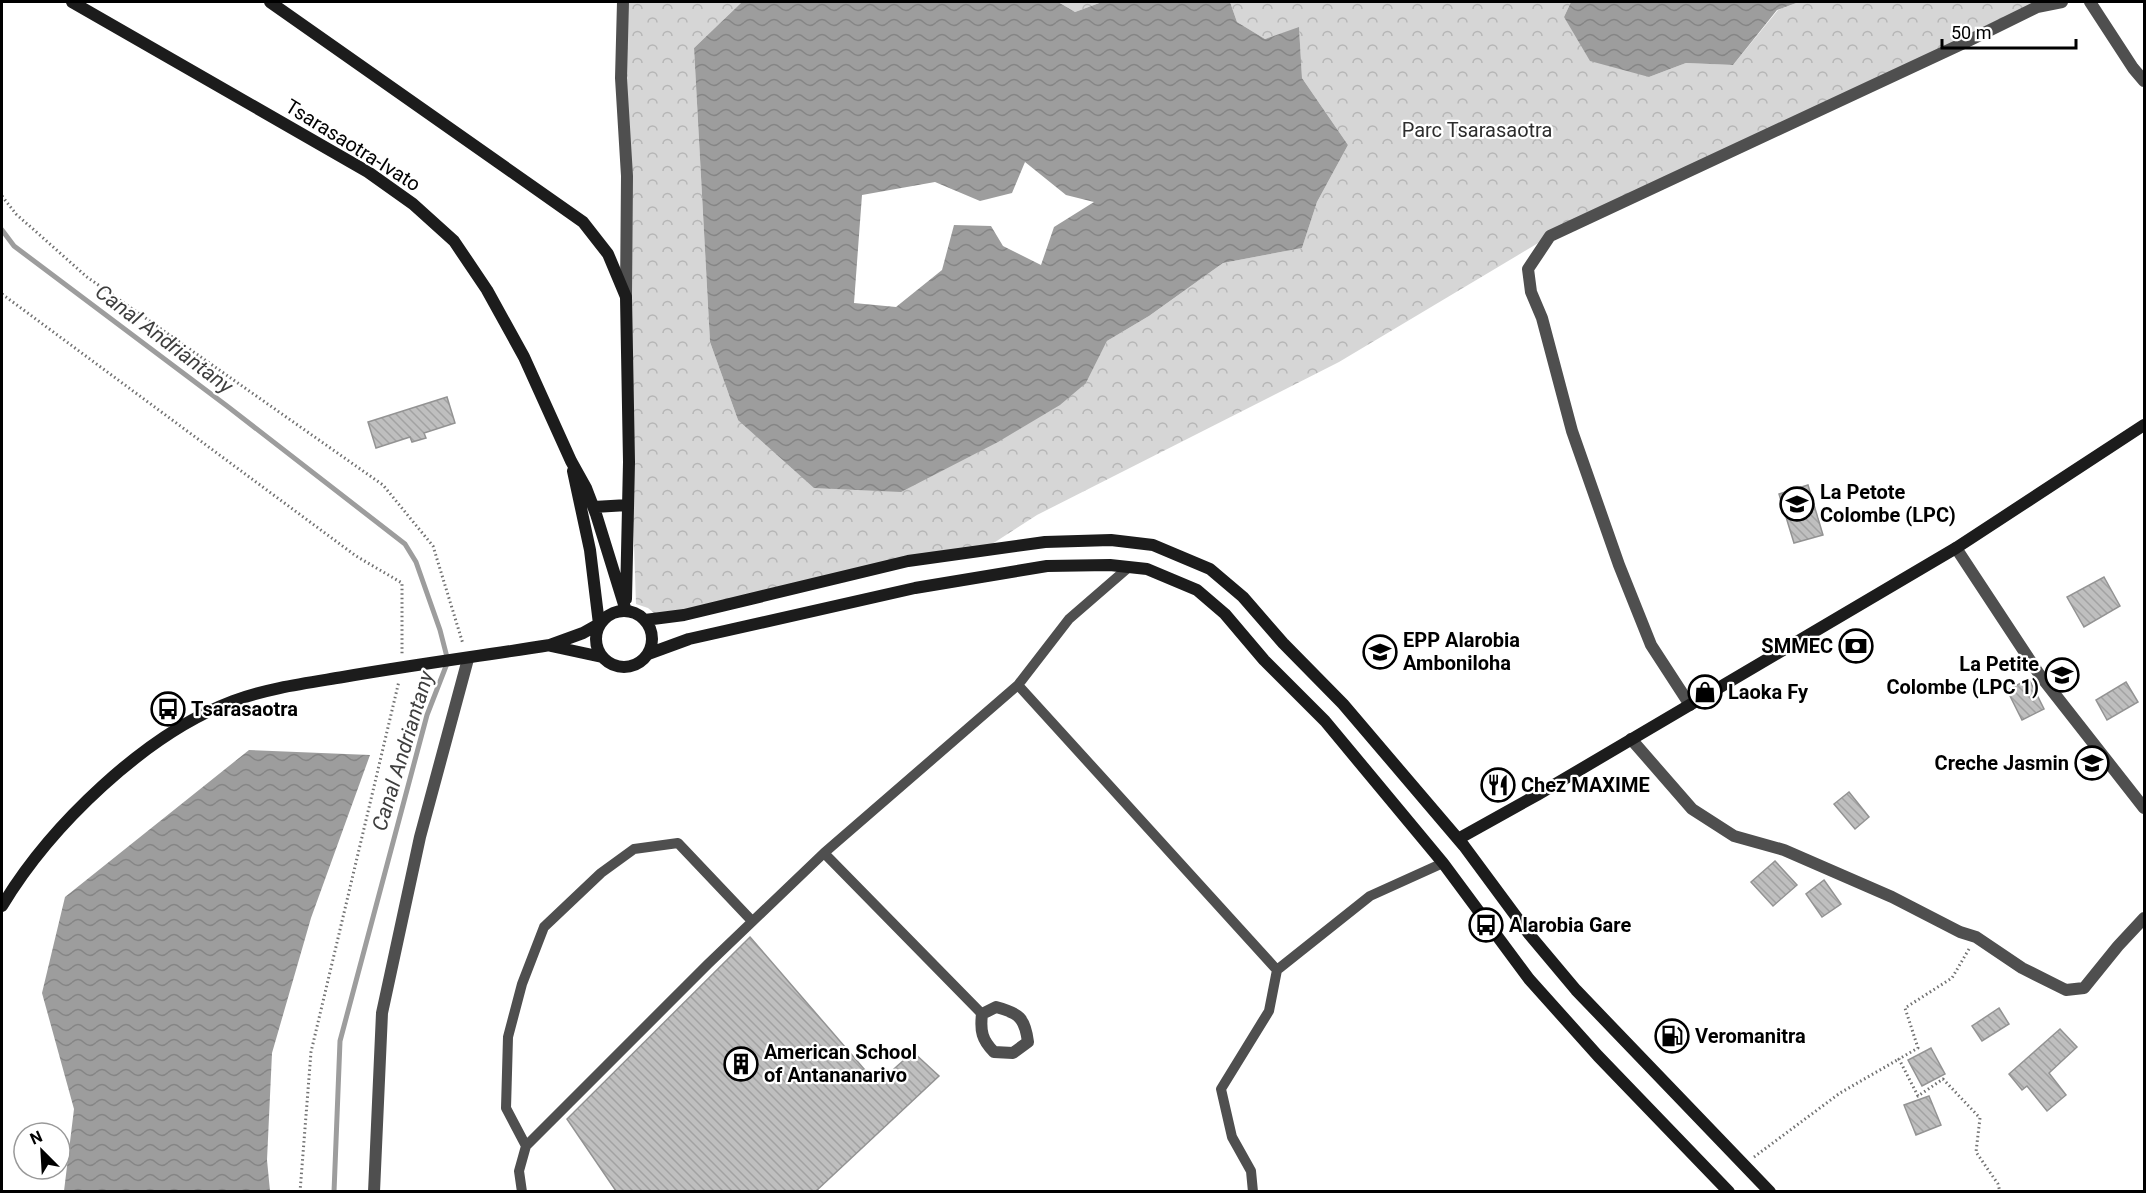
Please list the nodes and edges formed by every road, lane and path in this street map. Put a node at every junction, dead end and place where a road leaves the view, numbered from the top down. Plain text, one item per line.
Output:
1 (72, 2) edge
2 (270, 2) edge
3 (623, 2) edge
4 (2062, 2) edge
5 (2090, 2) edge
6 (2145, 81) edge
7 (2, 196) edge
8 (2, 294) edge
9 (626, 297) junction
10 (2145, 425) edge
11 (571, 461) junction
12 (628, 505) junction
13 (594, 507) junction
14 (1956, 548) junction
15 (1129, 567) junction
16 (626, 610) junction
17 (645, 620) junction
18 (599, 624) junction
19 (550, 645) junction
20 (648, 654) junction
21 (602, 657) junction
22 (468, 658) junction
23 (402, 667) junction
24 (1018, 685) junction
25 (1690, 705) junction
26 (1631, 739) junction
27 (2145, 808) edge
28 (1458, 839) junction
29 (824, 853) junction
30 (1443, 863) junction
31 (2, 906) edge
32 (2145, 918) edge
33 (752, 921) junction
34 (1976, 937) junction
35 (1277, 970) junction
36 (982, 1014) dead end
37 (1899, 1059) junction
38 (526, 1146) junction
39 (1744, 1166) junction
40 (300, 1191) edge
41 (374, 1191) edge
42 (522, 1191) edge
43 (1253, 1191) edge
44 (1729, 1191) edge
45 (1770, 1191) edge
46 (2000, 1191) edge

1 - 11 main road, Tsarasaotra-Ivato
2 - 9 main road
3 - 9 street
4 - 25 street
5 - 6 street
7 - 22 path
8 - 23 path
9 - 12 main road
10 - 14 main road
11 - 13 main road
11 - 18 main road
12 - 13 main road
12 - 16 main road
13 - 16 main road
14 - 25 main road
14 - 27 street
15 - 20 main road
15 - 24 lane
15 - 30 main road
16 - 17 main road
16 - 18 main road
17 - 20 main road
17 - 28 main road
18 - 19 main road
18 - 21 main road
19 - 21 main road
19 - 22 main road
20 - 21 main road
22 - 23 main road
22 - 41 street
23 - 31 main road
23 - 40 path
24 - 29 lane
24 - 35 lane
25 - 26 main road
26 - 28 main road
26 - 34 street
28 - 39 main road
29 - 33 lane
29 - 36 lane
30 - 35 lane
30 - 44 main road
32 - 34 street
33 - 38 lane
33 - 38 lane
34 - 37 path
35 - 43 lane
37 - 39 path
37 - 46 path
38 - 42 lane
39 - 45 main road

